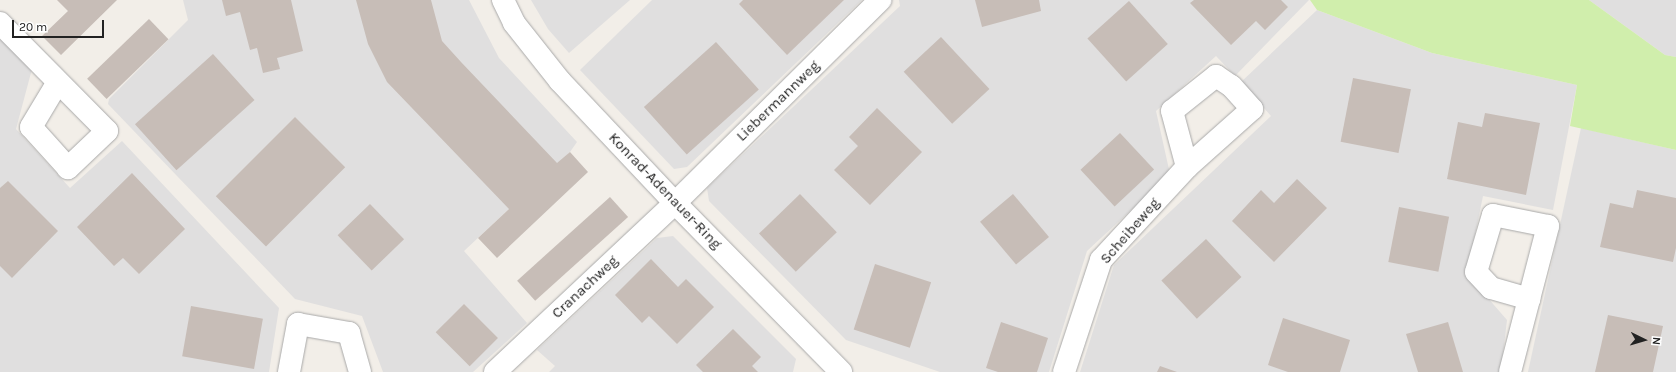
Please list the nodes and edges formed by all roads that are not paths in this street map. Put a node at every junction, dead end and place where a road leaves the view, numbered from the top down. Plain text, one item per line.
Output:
1 (503, 0) edge
2 (880, 0) edge
3 (0, 23) edge
4 (58, 82) dead end
5 (1187, 167) dead end
6 (675, 203) junction
7 (1530, 299) dead end
8 (289, 372) edge
9 (360, 372) edge
10 (495, 372) edge
11 (841, 372) edge
12 (1064, 372) edge
13 (1510, 372) edge

1 - 6 street, Konrad-Adenauer-Ring
2 - 6 street, Liebermannweg
3 - 4 street
5 - 12 street, Scheibeweg
6 - 10 street, Cranachweg
6 - 11 street, Konrad-Adenauer-Ring
7 - 13 street
8 - 9 street

